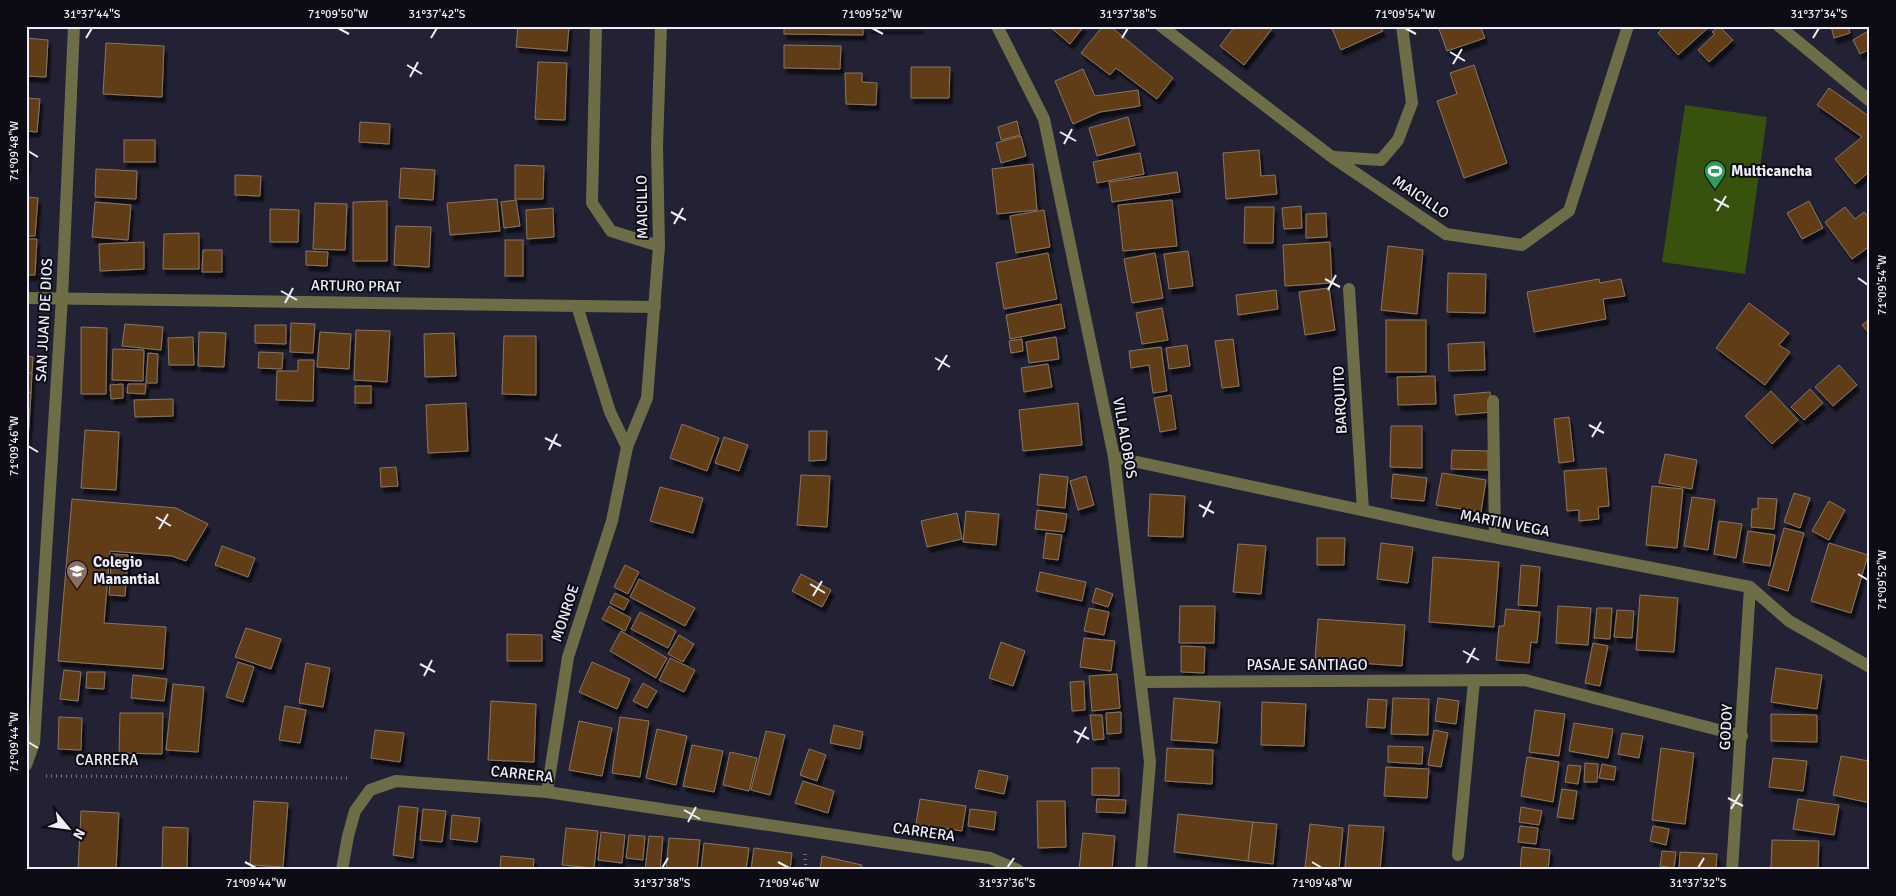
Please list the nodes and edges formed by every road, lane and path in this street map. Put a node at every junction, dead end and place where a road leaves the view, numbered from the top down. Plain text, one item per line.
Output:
1 (74, 26) edge
2 (596, 26) edge
3 (661, 26) edge
4 (997, 26) edge
5 (1161, 26) edge
6 (1402, 26) edge
7 (1628, 26) edge
8 (1779, 26) edge
9 (1870, 101) edge
10 (1332, 156) junction
11 (659, 246) junction
12 (1349, 289) dead end
13 (26, 298) edge
14 (62, 298) junction
15 (577, 306) junction
16 (655, 307) junction
17 (1493, 401) dead end
18 (627, 447) junction
19 (1114, 457) junction
20 (1363, 510) junction
21 (1496, 537) junction
22 (1750, 587) junction
23 (1870, 667) edge
24 (1474, 681) junction
25 (1141, 682) junction
26 (1742, 736) junction
27 (27, 765) edge
28 (370, 790) junction
29 (546, 792) junction
30 (1458, 855) dead end
31 (342, 870) edge
32 (1018, 870) edge
33 (1141, 870) edge
34 (1732, 870) edge

1 - 14 street, SAN JUAN DE DIOS
2 - 11 street, MAICILLO
3 - 11 street, MAICILLO
4 - 19 street, VILLALOBOS
5 - 10 street, MAICILLO
6 - 10 street
7 - 10 street, MAICILLO
8 - 9 street
11 - 16 street, MONROE
12 - 20 street, BARQUITO
13 - 14 street, ARTURO PRAT
14 - 15 street, ARTURO PRAT
14 - 27 street, SAN JUAN DE DIOS
15 - 16 street, ARTURO PRAT
15 - 18 street
16 - 18 street, MONROE
17 - 21 street
18 - 29 street, MONROE
19 - 20 street, MARTIN VEGA
19 - 25 street, VILLALOBOS
20 - 21 street, MARTIN VEGA
21 - 22 street, MARTIN VEGA
22 - 23 street, MARTIN VEGA
22 - 26 street, GODOY
24 - 25 street, PASAJE SANTIAGO
24 - 26 street, PASAJE SANTIAGO
24 - 30 street
25 - 33 street, VILLALOBOS
26 - 34 street, GODOY
27 - 28 path, CARRERA
28 - 29 street, CARRERA
28 - 31 street
29 - 32 street, CARRERA

